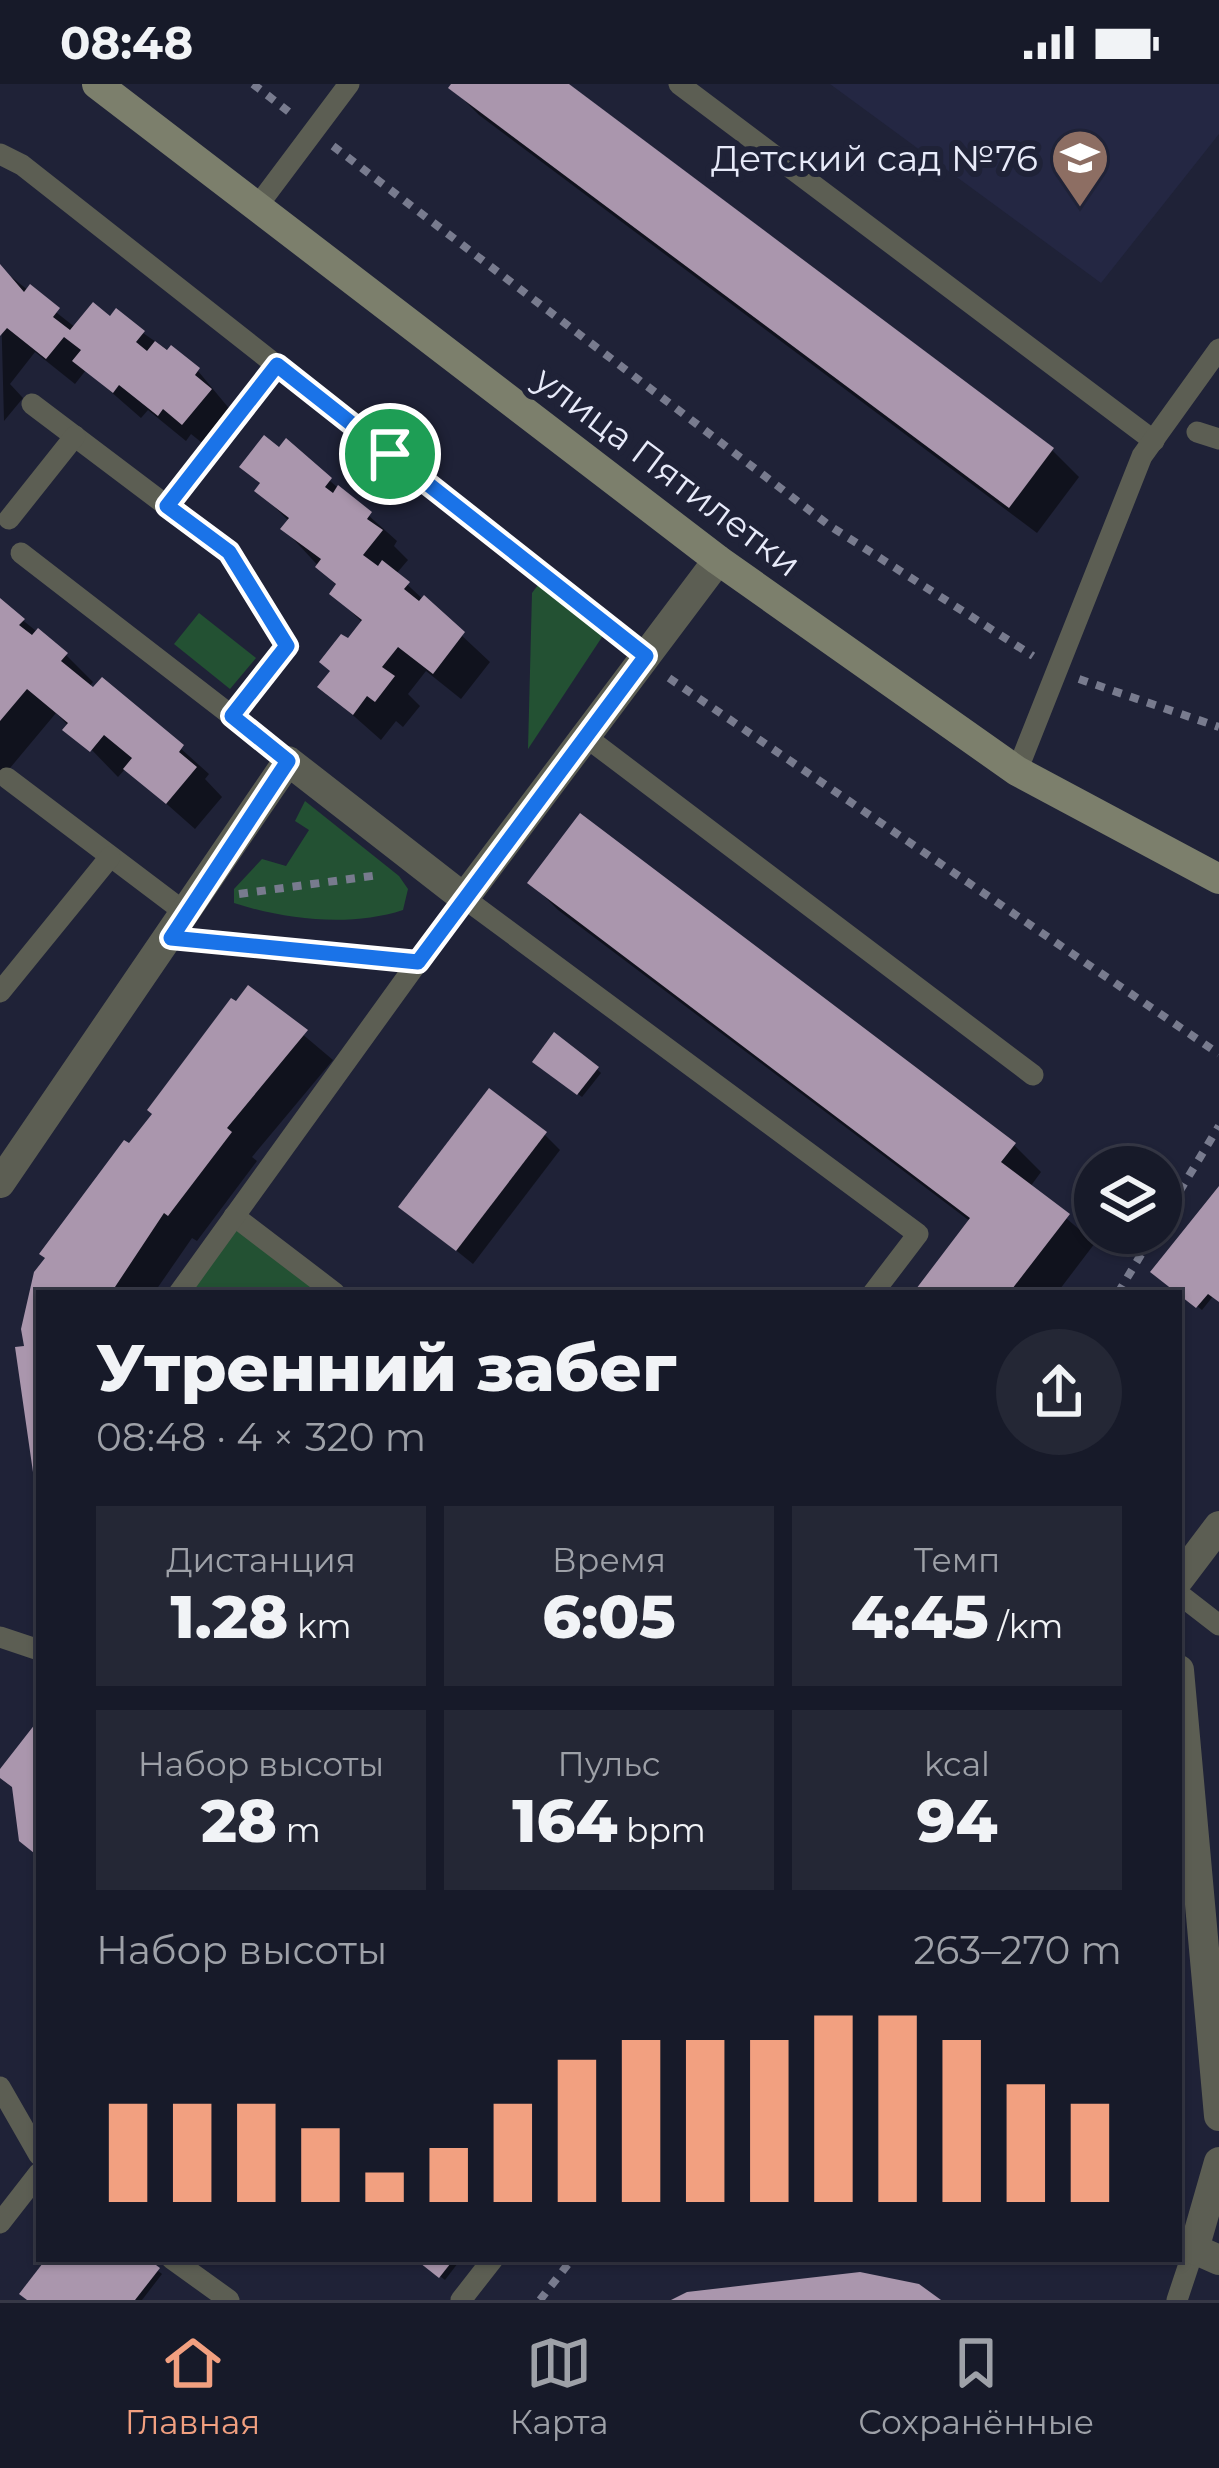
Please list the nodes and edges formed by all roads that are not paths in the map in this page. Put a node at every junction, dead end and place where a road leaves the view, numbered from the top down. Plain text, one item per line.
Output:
1 (97, 84) edge
2 (349, 84) edge
3 (679, 84) edge
4 (0, 154) edge
5 (256, 208) junction
6 (1219, 349) edge
7 (32, 404) dead end
8 (75, 436) junction
9 (1154, 441) junction
10 (9, 519) dead end
11 (21, 553) dead end
12 (718, 560) junction
13 (646, 656) junction
14 (232, 716) junction
15 (586, 737) junction
16 (288, 761) junction
17 (1017, 771) junction
18 (7, 778) dead end
19 (110, 857) junction
20 (1219, 879) edge
21 (464, 898) junction
22 (186, 916) junction
23 (418, 962) junction
24 (0, 992) edge
25 (1033, 1075) dead end
26 (0, 1183) edge
27 (234, 1216) junction
28 (181, 1290) edge
29 (331, 1290) edge
30 (875, 1290) edge
31 (1219, 1526) edge
32 (1182, 1575) edge
33 (1182, 1596) edge
34 (1219, 1624) edge
35 (0, 1637) edge
36 (36, 1649) edge
37 (1182, 1703) edge
38 (0, 2086) edge
39 (1219, 2116) edge
40 (36, 2150) edge
41 (1219, 2162) edge
42 (36, 2177) edge
43 (0, 2223) edge
44 (1197, 2252) edge
45 (176, 2262) edge
46 (491, 2262) edge
47 (223, 2298) edge
48 (461, 2300) edge
49 (1177, 2300) edge

1 - 5 main road, улица Пятилетки
2 - 5 lane
3 - 9 lane
4 - 13 lane
5 - 12 main road, улица Пятилетки
6 - 9 lane
7 - 8 lane
8 - 10 lane
8 - 14 lane
9 - 17 lane
11 - 14 lane
12 - 13 street
12 - 17 main road, улица Пятилетки
13 - 15 street
14 - 16 lane
15 - 21 street
15 - 25 lane
16 - 21 street
16 - 22 street
17 - 20 main road, улица Пятилетки
18 - 19 lane
19 - 22 lane
19 - 24 lane
21 - 23 lane
21 - 30 lane
22 - 23 lane
22 - 26 street
23 - 27 lane
27 - 28 lane
27 - 29 lane
31 - 32 street
33 - 34 lane
35 - 36 lane
37 - 39 street
38 - 40 lane
41 - 44 street
42 - 43 lane
44 - 49 lane
45 - 47 lane
46 - 48 lane

